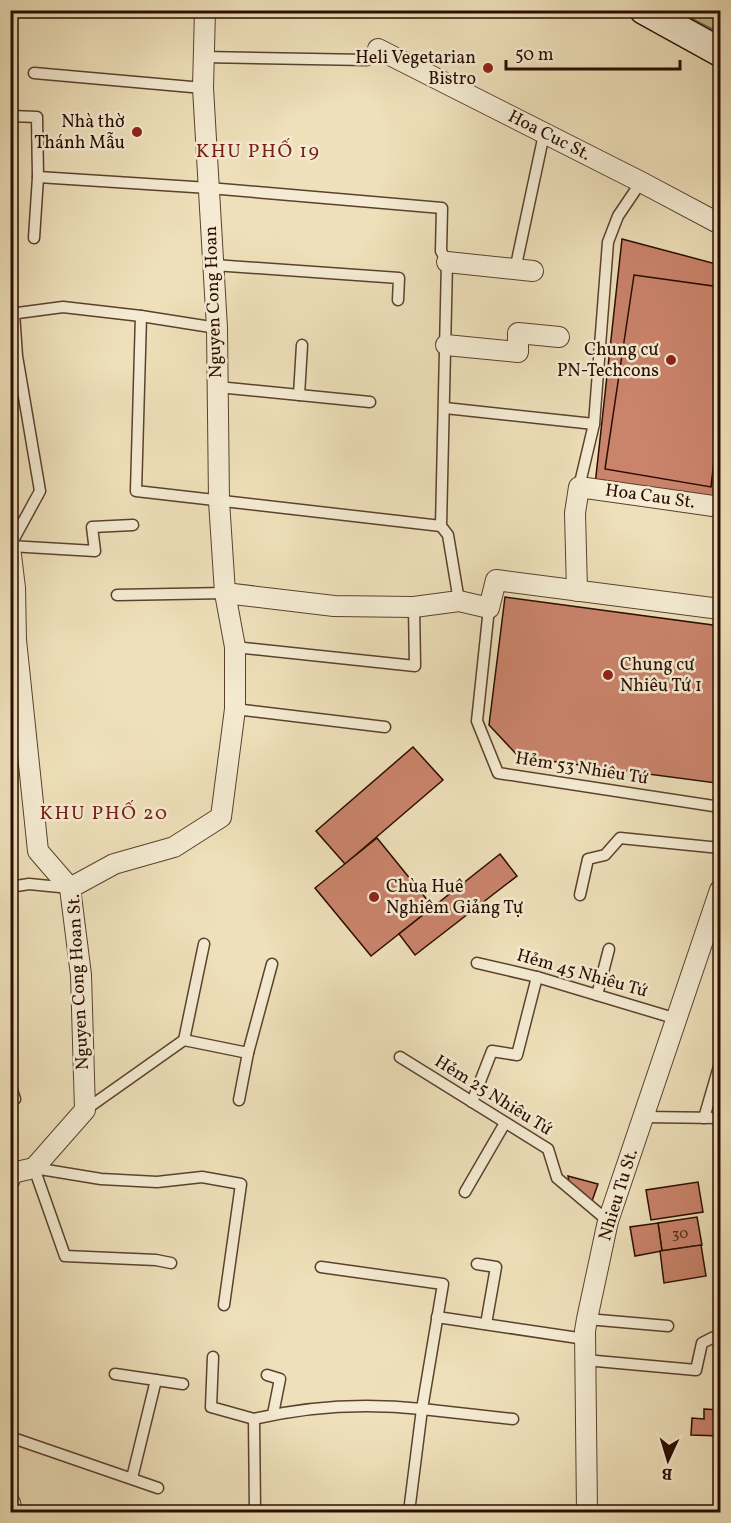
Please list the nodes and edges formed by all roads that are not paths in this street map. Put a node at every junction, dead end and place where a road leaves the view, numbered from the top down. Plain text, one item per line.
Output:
1 (205, 10) edge
2 (644, 10) edge
3 (378, 50) joint
4 (720, 52) edge
5 (203, 57) junction
6 (34, 73) dead end
7 (203, 88) junction
8 (10, 116) edge
9 (544, 134) junction
10 (39, 177) junction
11 (641, 182) junction
12 (209, 188) junction
13 (720, 224) edge
14 (34, 238) dead end
15 (447, 262) junction
16 (214, 265) junction
17 (524, 271) joint
18 (398, 300) dead end
19 (12, 314) edge
20 (141, 316) junction
21 (217, 328) junction
22 (559, 337) dead end
23 (302, 345) dead end
24 (446, 345) junction
25 (14, 357) edge
26 (218, 387) junction
27 (299, 396) junction
28 (370, 402) dead end
29 (445, 408) junction
30 (594, 424) junction
31 (579, 487) junction
32 (219, 501) junction
33 (720, 507) edge
34 (133, 525) dead end
35 (441, 526) junction
36 (10, 547) edge
37 (13, 588) edge
38 (577, 591) junction
39 (225, 593) junction
40 (117, 596) dead end
41 (459, 601) junction
42 (414, 607) junction
43 (489, 608) junction
44 (720, 609) edge
45 (13, 641) edge
46 (236, 647) junction
47 (235, 709) junction
48 (385, 727) dead end
49 (720, 807) edge
50 (720, 849) edge
51 (10, 888) edge
52 (70, 888) junction
53 (580, 895) dead end
54 (720, 895) edge
55 (204, 944) dead end
56 (609, 949) dead end
57 (477, 963) dead end
58 (272, 964) dead end
59 (537, 977) junction
60 (597, 995) junction
61 (677, 1019) junction
62 (184, 1040) junction
63 (248, 1053) junction
64 (400, 1057) dead end
65 (720, 1063) edge
66 (10, 1085) edge
67 (239, 1100) dead end
68 (10, 1102) edge
69 (472, 1102) junction
70 (85, 1110) junction
71 (644, 1117) junction
72 (704, 1118) junction
73 (720, 1118) edge
74 (506, 1123) junction
75 (34, 1168) junction
76 (11, 1175) edge
77 (465, 1192) dead end
78 (608, 1221) junction
79 (171, 1263) dead end
80 (477, 1264) dead end
81 (321, 1266) dead end
82 (224, 1305) dead end
83 (437, 1317) junction
84 (486, 1324) junction
85 (668, 1326) dead end
86 (586, 1329) junction
87 (720, 1334) edge
88 (213, 1357) dead end
89 (585, 1360) junction
90 (115, 1374) dead end
91 (267, 1375) dead end
92 (156, 1380) junction
93 (183, 1384) dead end
94 (422, 1409) junction
95 (273, 1414) junction
96 (254, 1419) junction
97 (513, 1419) dead end
98 (10, 1437) edge
99 (132, 1478) junction
100 (158, 1488) dead end
101 (10, 1503) edge
102 (12, 1512) edge
103 (255, 1512) edge
104 (409, 1512) edge
105 (587, 1512) edge

1 - 5 street, Nguyen Cong Hoan
2 - 4 street
3 - 5 lane
3 - 9 street, Hoa Cuc St.
5 - 7 street, Nguyen Cong Hoan
6 - 7 lane
7 - 12 street, Nguyen Cong Hoan
8 - 10 lane
9 - 11 street, Hoa Cuc St.
9 - 17 lane
10 - 12 lane
10 - 14 lane
11 - 13 street, Hoa Cuc St.
11 - 30 lane
12 - 15 lane
12 - 16 street, Nguyen Cong Hoan
15 - 17 street
15 - 24 lane
16 - 18 lane
16 - 21 street, Nguyen Cong Hoan
19 - 20 lane
19 - 25 lane
20 - 21 lane
20 - 32 lane
21 - 26 street, Nguyen Cong Hoan
22 - 24 street
23 - 27 lane
24 - 29 lane
25 - 36 lane
26 - 27 lane
26 - 32 street, Nguyen Cong Hoan
27 - 28 lane
29 - 30 lane
29 - 35 lane
30 - 31 lane
31 - 33 street, Hoa Cau St.
31 - 38 street
32 - 35 lane
32 - 39 street, Nguyen Cong Hoan
34 - 36 lane
35 - 41 lane
36 - 37 street
37 - 45 street
38 - 43 street
38 - 44 street
39 - 40 lane
39 - 42 street
39 - 46 street, Nguyen Cong Hoan St.
41 - 42 street
41 - 43 street
42 - 46 lane
43 - 49 lane, Hẻm 53 Nhiêu Tứ
45 - 52 street
46 - 47 street, Nguyen Cong Hoan St.
47 - 48 lane
47 - 52 street, Nguyen Cong Hoan St.
50 - 53 lane
51 - 52 lane
52 - 70 street, Nguyen Cong Hoan St.
54 - 61 street, Nhieu Tu St.
55 - 62 lane
56 - 60 lane
57 - 59 lane, Hẻm 45 Nhiêu Tứ
58 - 63 lane
59 - 60 lane, Hẻm 45 Nhiêu Tứ
59 - 69 lane
60 - 61 lane, Hẻm 45 Nhiêu Tứ
61 - 71 street, Nhieu Tu St.
62 - 63 lane
62 - 70 lane
63 - 67 lane
64 - 69 lane, Hẻm 25 Nhiêu Tứ
65 - 72 lane
66 - 68 lane
69 - 74 lane, Hẻm 25 Nhiêu Tứ
70 - 75 street
71 - 72 lane
71 - 78 street, Nhieu Tu St.
72 - 73 lane
74 - 77 lane
74 - 78 lane, Hẻm 25 Nhiêu Tứ
75 - 76 street
75 - 79 lane
75 - 82 lane
78 - 86 street, Nhieu Tu St.
80 - 84 lane
81 - 83 lane
83 - 84 lane
83 - 94 lane
84 - 86 lane
85 - 86 lane
86 - 89 street, Nhieu Tu St.
87 - 89 lane
88 - 96 lane
89 - 105 street, Nhieu Tu St.
90 - 92 lane
91 - 95 lane
92 - 93 lane
92 - 99 lane
94 - 95 lane
94 - 97 lane
94 - 104 lane
95 - 96 lane
96 - 103 lane
98 - 99 lane
99 - 100 lane
101 - 102 street

